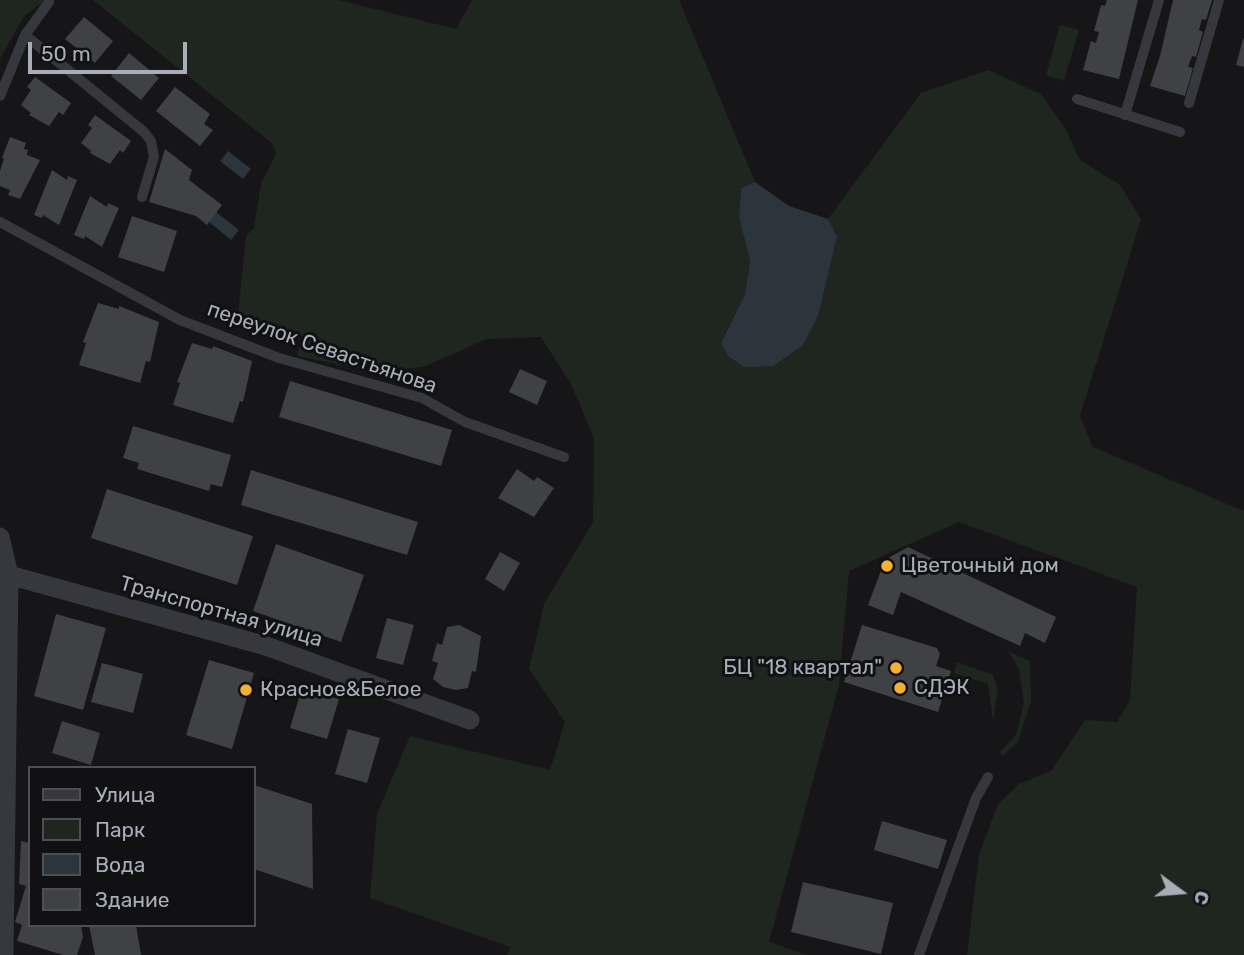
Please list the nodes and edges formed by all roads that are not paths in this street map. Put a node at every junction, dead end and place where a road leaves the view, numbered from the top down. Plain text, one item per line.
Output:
1 (1159, 0) edge
2 (1219, 0) edge
3 (49, 2) edge
4 (25, 35) junction
5 (0, 96) edge
6 (1077, 99) dead end
7 (1189, 103) dead end
8 (1125, 114) junction
9 (1180, 132) dead end
10 (142, 197) dead end
11 (0, 222) edge
12 (564, 457) dead end
13 (0, 537) edge
14 (9, 575) junction
15 (4, 632) edge
16 (470, 720) dead end
17 (988, 777) dead end
18 (4, 955) edge
19 (919, 955) edge

1 - 8 lane
2 - 7 lane
3 - 4 lane
4 - 5 lane
4 - 10 lane
6 - 8 lane
8 - 9 lane
11 - 12 lane, переулок Севастьянова
13 - 14 street
14 - 15 street
14 - 16 street, Транспортная улица
15 - 18 street
17 - 19 lane

